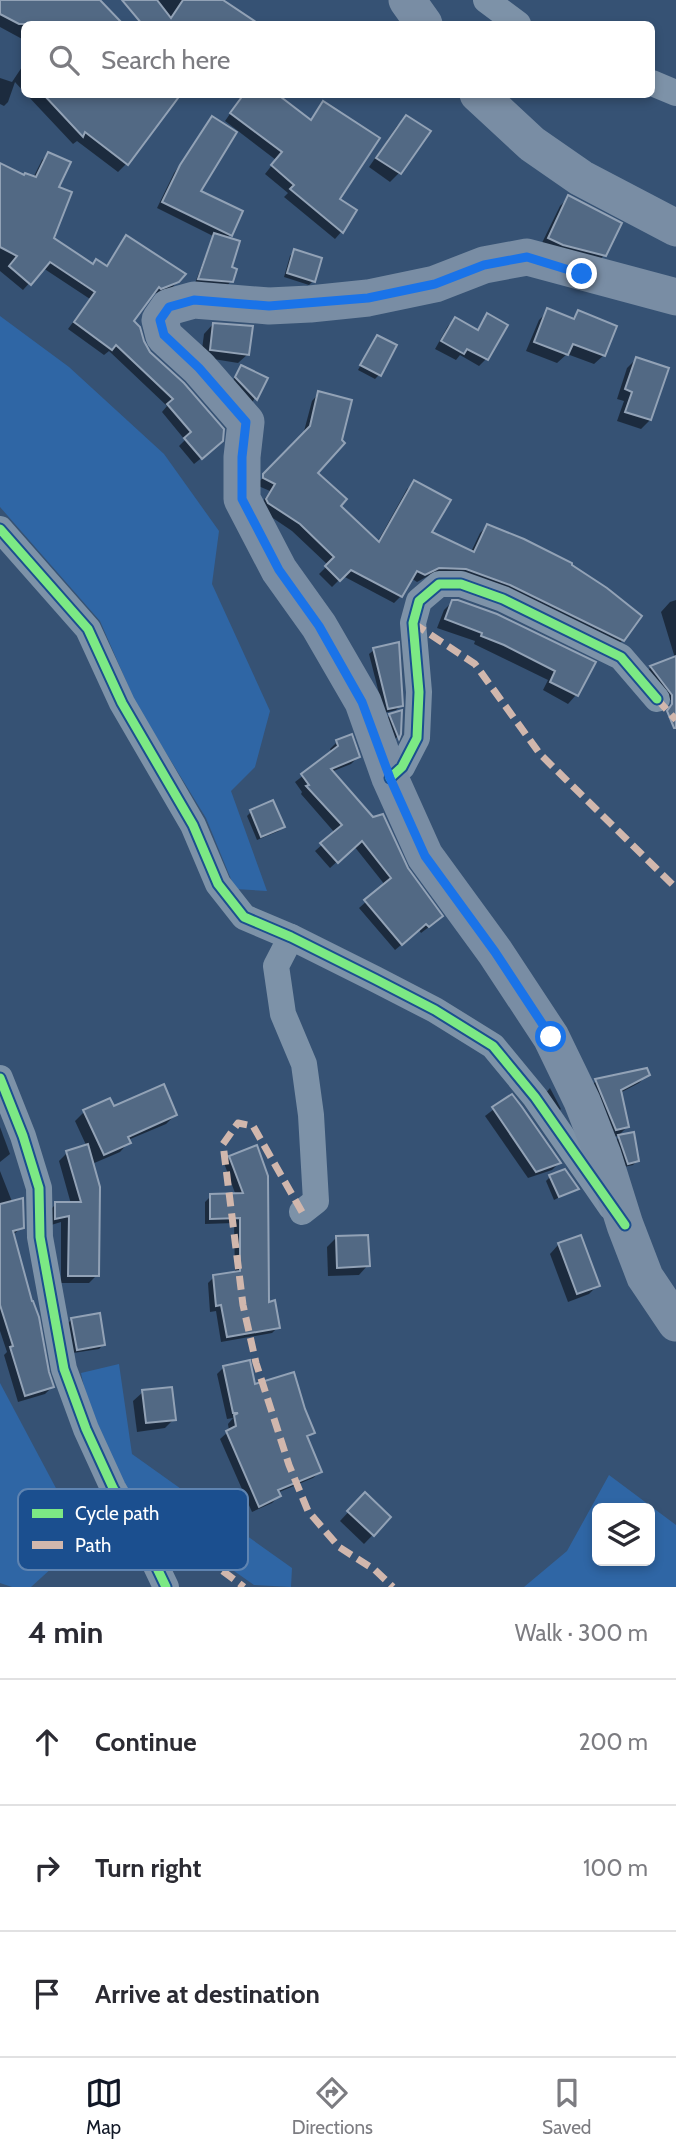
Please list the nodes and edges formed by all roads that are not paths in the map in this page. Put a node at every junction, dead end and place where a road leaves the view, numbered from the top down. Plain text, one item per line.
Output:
1 (407, 0) edge
2 (486, 0) edge
3 (422, 21) edge
4 (514, 21) edge
5 (655, 84) edge
6 (676, 93) edge
7 (482, 98) edge
8 (676, 228) edge
9 (676, 297) edge
10 (0, 528) edge
11 (657, 699) dead end
12 (390, 778) junction
13 (291, 937) junction
14 (0, 1078) edge
15 (302, 1212) dead end
16 (625, 1225) junction
17 (676, 1323) edge
18 (116, 1489) edge
19 (157, 1570) edge
20 (166, 1587) edge

1 - 3 main road
2 - 4 street
5 - 6 street
7 - 8 main road
9 - 12 main road
10 - 13 street
11 - 12 street
12 - 16 main road
13 - 15 street
13 - 16 street
14 - 18 street
16 - 17 main road
19 - 20 street

